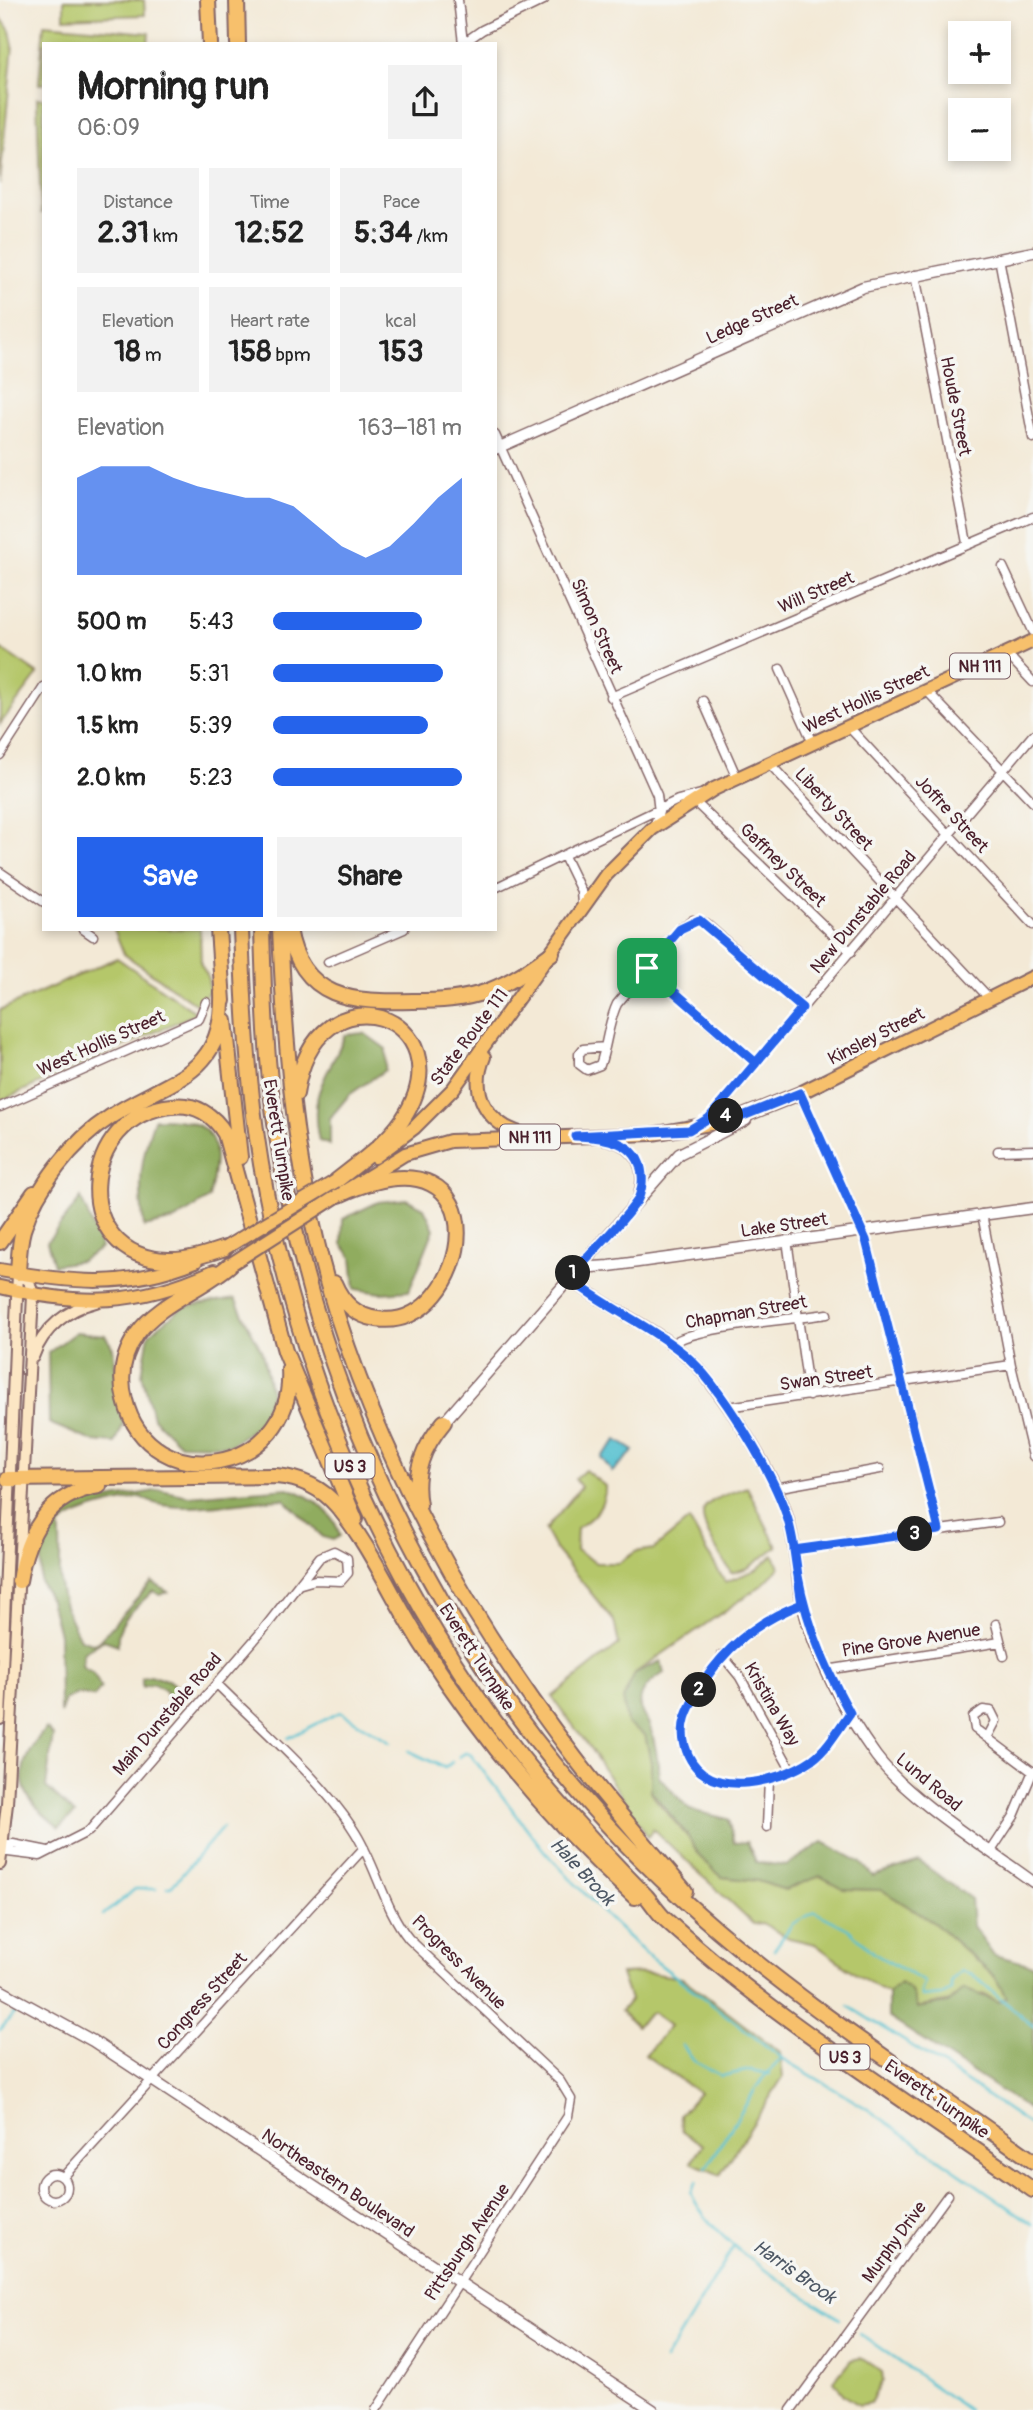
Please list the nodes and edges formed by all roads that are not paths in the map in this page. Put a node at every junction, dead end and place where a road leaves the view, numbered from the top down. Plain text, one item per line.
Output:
1 (208, 0) edge
2 (237, 0) edge
3 (458, 0) edge
4 (544, 0) edge
5 (210, 42) edge
6 (238, 42) edge
7 (463, 42) edge
8 (464, 42) edge
9 (1033, 252) edge
10 (999, 258) junction
11 (915, 275) junction
12 (1033, 438) edge
13 (498, 448) edge
14 (1033, 517) edge
15 (967, 543) junction
16 (1003, 567) dead end
17 (1033, 631) edge
18 (1033, 641) edge
19 (1006, 653) junction
20 (780, 669) dead end
21 (1033, 682) edge
22 (42, 690) edge
23 (927, 691) junction
24 (611, 697) junction
25 (703, 701) dead end
26 (848, 726) junction
27 (1033, 736) edge
28 (813, 743) junction
29 (0, 755) edge
30 (769, 763) junction
31 (1003, 770) junction
32 (737, 778) junction
33 (711, 790) junction
34 (694, 801) junction
35 (1033, 802) edge
36 (659, 810) junction
37 (652, 829) junction
38 (950, 834) junction
39 (565, 856) junction
40 (0, 872) edge
41 (497, 887) edge
42 (896, 899) junction
43 (42, 901) edge
44 (582, 908) junction
45 (1033, 925) edge
46 (86, 931) edge
47 (218, 931) edge
48 (241, 931) edge
49 (261, 931) edge
50 (281, 931) edge
51 (290, 931) edge
52 (399, 931) edge
53 (93, 936) dead end
54 (851, 951) junction
55 (552, 953) junction
56 (328, 962) dead end
57 (647, 968) junction
58 (1033, 977) edge
59 (222, 992) junction
60 (990, 999) junction
61 (206, 1002) dead end
62 (802, 1008) junction
63 (497, 1032) junction
64 (605, 1047) dead end
65 (756, 1063) junction
66 (800, 1093) junction
67 (0, 1107) edge
68 (768, 1108) junction
69 (717, 1109) junction
70 (733, 1120) junction
71 (295, 1124) junction
72 (689, 1130) junction
73 (539, 1136) junction
74 (575, 1136) junction
75 (1033, 1150) edge
76 (998, 1151) dead end
77 (57, 1170) junction
78 (337, 1188) junction
79 (638, 1199) junction
80 (1033, 1208) edge
81 (982, 1214) junction
82 (861, 1229) junction
83 (315, 1231) junction
84 (253, 1238) junction
85 (787, 1240) junction
86 (0, 1242) edge
87 (225, 1248) junction
88 (582, 1263) junction
89 (231, 1264) junction
90 (0, 1269) edge
91 (18, 1273) junction
92 (569, 1278) junction
93 (0, 1287) edge
94 (17, 1292) junction
95 (33, 1295) junction
96 (96, 1302) junction
97 (827, 1314) dead end
98 (798, 1319) junction
99 (672, 1345) junction
100 (285, 1351) junction
101 (1011, 1365) junction
102 (28, 1380) junction
103 (902, 1384) junction
104 (809, 1396) junction
105 (727, 1407) junction
106 (443, 1422) joint
107 (1030, 1435) edge
108 (1033, 1456) edge
109 (880, 1469) dead end
110 (242, 1476) junction
111 (8, 1479) junction
112 (24, 1480) junction
113 (775, 1488) junction
114 (424, 1520) junction
115 (998, 1521) dead end
116 (939, 1530) junction
117 (794, 1550) junction
118 (19, 1581) junction
119 (301, 1584) junction
120 (802, 1604) junction
121 (398, 1607) junction
122 (996, 1624) dead end
123 (1000, 1642) junction
124 (722, 1654) junction
125 (1004, 1656) dead end
126 (827, 1670) junction
127 (217, 1684) junction
128 (850, 1713) junction
129 (0, 1719) edge
130 (987, 1738) dead end
131 (791, 1770) junction
132 (1033, 1772) edge
133 (769, 1779) junction
134 (767, 1827) dead end
135 (1, 1848) edge
136 (364, 1848) junction
137 (991, 1851) junction
138 (0, 1864) edge
139 (1033, 1882) edge
140 (663, 1917) junction
141 (719, 1932) junction
142 (0, 1990) edge
143 (152, 2080) junction
144 (566, 2088) joint
145 (1033, 2161) edge
146 (63, 2177) dead end
147 (1033, 2190) edge
148 (948, 2195) dead end
149 (460, 2283) junction
150 (376, 2410) edge
151 (653, 2410) edge
152 (791, 2410) edge

1 - 5 highway
2 - 6 highway
3 - 7 street
4 - 8 street
9 - 10 street, Ledge Street
10 - 11 street, Ledge Street
10 - 12 street
11 - 13 street, Ledge Street
11 - 15 street, Houde Street
13 - 24 street, Simon Street
14 - 15 street, Will Street
15 - 24 street, Will Street
16 - 17 street
18 - 19 main road, West Hollis Street / NH 111
19 - 21 street
19 - 23 main road, West Hollis Street / NH 111
20 - 28 street
22 - 29 street
23 - 26 main road, West Hollis Street / NH 111
23 - 31 street
24 - 36 street, Simon Street
25 - 32 street
26 - 28 main road, West Hollis Street / NH 111
26 - 38 street, Joffre Street
27 - 31 street, New Dunstable Road
28 - 30 main road, West Hollis Street / NH 111
30 - 32 main road, West Hollis Street / NH 111
30 - 42 street, Liberty Street
31 - 35 street
31 - 38 street, New Dunstable Road
32 - 33 main road, West Hollis Street / NH 111
33 - 34 main road, State Route 111 / NH 111
33 - 36 street, West Hollis Street
34 - 37 main road, State Route 111 / NH 111
34 - 54 street, Gaffney Street
36 - 37 street
36 - 39 street, West Hollis Street
37 - 44 main road, State Route 111 / NH 111
38 - 42 street, New Dunstable Road
38 - 45 street, Joffre Street
39 - 41 street, West Hollis Street
39 - 44 street
40 - 43 street
42 - 54 street, New Dunstable Road
42 - 60 street, Liberty Street
44 - 55 main road, State Route 111 / NH 111
46 - 53 street
47 - 59 highway
48 - 140 highway, Everett Turnpike / US 3
49 - 141 highway, Everett Turnpike / US 3
50 - 71 highway
51 - 55 highway
52 - 56 street
54 - 62 street, New Dunstable Road
55 - 63 main road, State Route 111 / NH 111
57 - 62 street
57 - 64 street
57 - 65 street
58 - 60 main road, Kinsley Street / NH 111
59 - 77 highway
59 - 84 highway
60 - 66 main road, Kinsley Street / NH 111
61 - 67 street, West Hollis Street
62 - 65 street, New Dunstable Road
63 - 73 main road
63 - 78 main road, State Route 111 / NH 111
65 - 69 street, New Dunstable Road
66 - 68 main road, Kinsley Street / NH 111
66 - 82 street
68 - 70 main road, Kinsley Street / NH 111
68 - 79 street
69 - 70 street
69 - 72 street, New Dunstable Road
70 - 72 main road, State Route 111 / NH 111
71 - 78 highway
71 - 83 highway
72 - 74 main road, State Route 111 / NH 111
73 - 74 main road, State Route 111 / NH 111
73 - 78 main road, State Route 111 / NH 111
74 - 79 street
75 - 76 street
77 - 86 highway
77 - 91 highway
78 - 83 highway
78 - 87 main road, State Route 111 / NH 111, bridge
78 - 89 main road, State Route 111 / NH 111, bridge
79 - 88 street
80 - 81 street, Lake Street
81 - 82 street, Lake Street
81 - 101 street
82 - 85 street, Lake Street
82 - 103 street
83 - 114 highway
84 - 87 highway
84 - 100 highway
85 - 88 street, Lake Street
85 - 98 street
87 - 91 main road, State Route 111 / NH 111
88 - 92 street
89 - 96 main road, State Route 111 / NH 111
89 - 100 highway
90 - 91 main road, State Route 111 / NH 111
91 - 94 main road
91 - 95 main road
92 - 99 street, Lund Road
92 - 106 street
93 - 94 main road, State Route 111 / NH 111
94 - 95 main road, State Route 111 / NH 111
94 - 111 main road
95 - 96 main road, State Route 111 / NH 111
95 - 102 main road
96 - 102 main road
97 - 98 street, Chapman Street
98 - 99 street, Chapman Street
98 - 104 street
99 - 105 street, Lund Road
100 - 121 highway
101 - 103 street, Swan Street
101 - 107 street
102 - 112 main road
103 - 104 street, Swan Street
103 - 116 street
104 - 105 street, Swan Street
105 - 113 street, Lund Road
106 - 114 highway
107 - 108 street
109 - 113 street
110 - 112 highway
110 - 118 highway
110 - 121 highway
111 - 112 highway
111 - 129 main road
112 - 118 main road
113 - 117 street, Lund Road
114 - 141 highway
115 - 116 street
116 - 117 street
117 - 120 street, Lund Road
118 - 135 main road
119 - 119 street, Main Dunstable Road
119 - 127 street, Main Dunstable Road
120 - 124 street
120 - 126 street, Lund Road
121 - 140 highway
122 - 123 street
123 - 125 street
123 - 126 street, Pine Grove Avenue
124 - 131 street, Kristina Way
124 - 133 street
126 - 128 street, Lund Road
127 - 135 street, Main Dunstable Road
127 - 136 street, Progress Avenue
128 - 131 street
128 - 137 street, Lund Road
130 - 132 street
131 - 133 street
132 - 137 street
133 - 134 street
135 - 138 main road
136 - 143 street, Congress Street
136 - 144 street, Progress Avenue
137 - 139 street, Lund Road
140 - 147 highway, Everett Turnpike / US 3
141 - 145 highway, Everett Turnpike / US 3
142 - 143 street, Northeastern Boulevard
143 - 146 street, Congress Street
143 - 149 street, Northeastern Boulevard
144 - 149 street, Pittsburgh Avenue
148 - 152 street, Murphy Drive
149 - 150 street, Pittsburgh Avenue
149 - 151 street, Northeastern Boulevard

